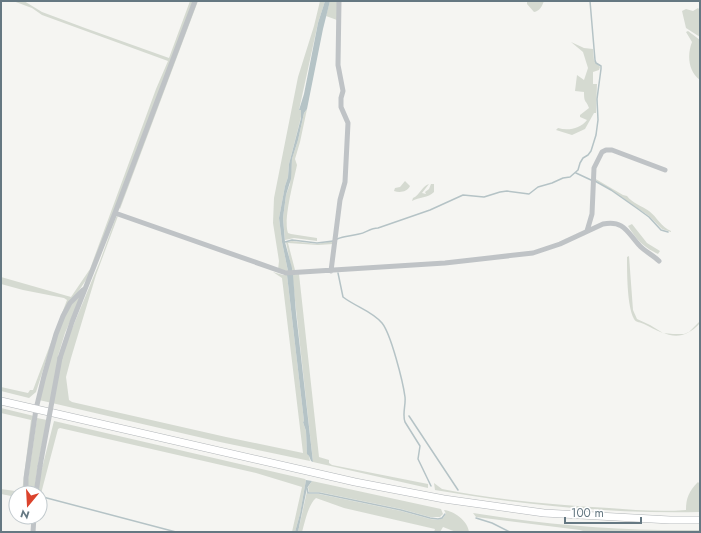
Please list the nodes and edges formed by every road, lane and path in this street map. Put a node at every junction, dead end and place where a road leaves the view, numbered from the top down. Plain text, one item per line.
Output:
1 (195, 1) edge
2 (339, 1) edge
3 (665, 170) dead end
4 (115, 213) junction
5 (587, 231) junction
6 (659, 261) dead end
7 (331, 271) junction
8 (86, 287) junction
9 (1, 401) edge
10 (36, 409) junction
11 (26, 485) edge
12 (37, 485) edge
13 (700, 520) edge
14 (33, 525) edge
15 (33, 532) edge

1 - 4 street
2 - 7 street
3 - 5 street
4 - 7 street
4 - 8 street
5 - 6 street
5 - 7 street
8 - 10 street
8 - 12 street, bridge
9 - 10 highway
10 - 11 street
10 - 13 highway
14 - 15 street

